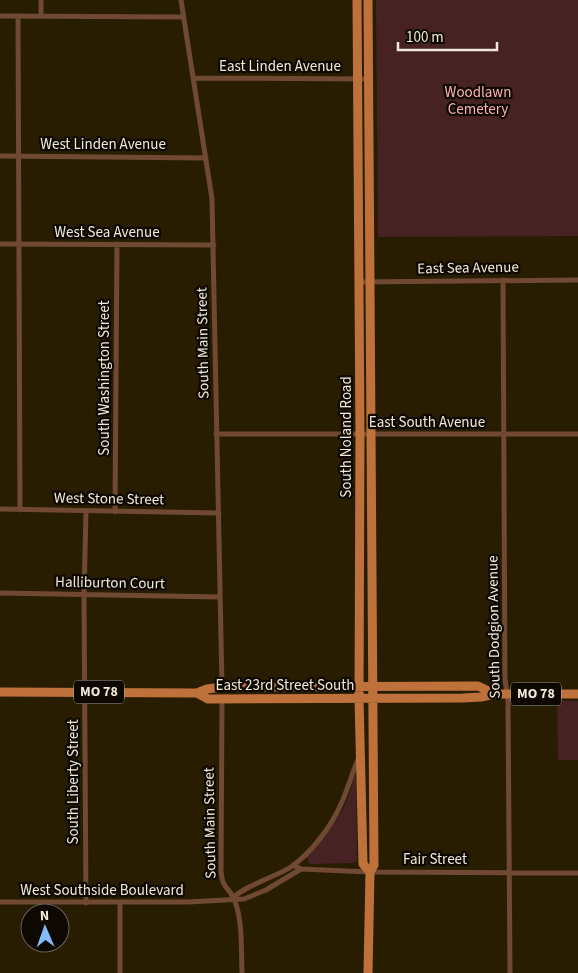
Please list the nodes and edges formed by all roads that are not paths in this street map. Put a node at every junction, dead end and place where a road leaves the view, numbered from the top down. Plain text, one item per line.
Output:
1 (41, 0) edge
2 (181, 0) edge
3 (357, 0) edge
4 (368, 0) edge
5 (0, 16) edge
6 (18, 16) junction
7 (41, 16) junction
8 (184, 17) junction
9 (193, 78) junction
10 (358, 79) junction
11 (368, 79) junction
12 (0, 156) edge
13 (18, 156) junction
14 (206, 158) junction
15 (0, 244) edge
16 (18, 244) junction
17 (117, 244) junction
18 (214, 245) junction
19 (503, 280) junction
20 (578, 280) edge
21 (359, 282) junction
22 (369, 282) junction
23 (216, 434) junction
24 (504, 434) junction
25 (578, 434) edge
26 (360, 435) junction
27 (370, 435) junction
28 (0, 509) edge
29 (20, 510) junction
30 (86, 512) junction
31 (115, 512) junction
32 (218, 513) junction
33 (0, 593) edge
34 (84, 595) junction
35 (220, 597) junction
36 (222, 687) junction
37 (360, 687) junction
38 (373, 687) junction
39 (0, 692) edge
40 (84, 692) junction
41 (197, 693) junction
42 (494, 694) junction
43 (507, 694) junction
44 (578, 694) edge
45 (359, 698) junction
46 (373, 698) junction
47 (222, 699) junction
48 (360, 755) junction
49 (293, 865) junction
50 (301, 868) junction
51 (370, 872) junction
52 (509, 872) junction
53 (578, 873) edge
54 (234, 898) junction
55 (0, 902) edge
56 (120, 902) junction
57 (86, 903) junction
58 (120, 973) edge
59 (242, 973) edge
60 (368, 973) edge
61 (510, 973) edge

1 - 7 street
2 - 8 street, South Main Street
3 - 10 main road, South Noland Road
4 - 11 main road, South Noland Road
5 - 6 street
6 - 7 street
6 - 13 street
7 - 8 street
8 - 9 street, South Main Street
9 - 10 street, East Linden Avenue
9 - 14 street, South Main Street
10 - 11 street, East Linden Avenue
10 - 21 main road, South Noland Road
11 - 22 main road, South Noland Road
12 - 13 street, West Linden Avenue
13 - 14 street, West Linden Avenue
13 - 16 street
14 - 18 street, South Main Street
15 - 16 street, West Sea Avenue
16 - 17 street, West Sea Avenue
16 - 29 street
17 - 18 street, West Sea Avenue
17 - 31 street, South Washington Street
18 - 23 street, South Main Street
19 - 20 street, East Sea Avenue
19 - 22 street, East Sea Avenue
19 - 24 street, South Dodgion Avenue
21 - 22 street, East Sea Avenue
21 - 26 main road, South Noland Road
22 - 27 main road, South Noland Road
23 - 26 street, East South Avenue
23 - 32 street, South Main Street
24 - 25 street, East South Avenue
24 - 27 street, East South Avenue
24 - 43 street, South Dodgion Avenue
26 - 27 street, East South Avenue
26 - 37 main road, South Noland Road
27 - 38 main road, South Noland Road
28 - 29 street, West Stone Street
29 - 30 street, West Stone Street
30 - 31 street, West Stone Street
30 - 34 street, South Liberty Street
31 - 32 street, West Stone Street
32 - 35 street, South Main Street
33 - 34 street, Halliburton Court
34 - 35 street, Halliburton Court
34 - 40 street, South Liberty Street
35 - 36 street, South Main Street
36 - 37 main road, East 23rd Street South / MO 78
36 - 41 main road, East 23rd Street South / MO 78
37 - 38 main road, East 23rd Street South / MO 78
37 - 45 main road, South Noland Road
38 - 42 main road, East 23rd Street South / MO 78
38 - 46 main road, South Noland Road
39 - 40 main road, MO 78
40 - 41 main road, MO 78
40 - 57 street, South Liberty Street
41 - 47 main road, East 23rd Street South / MO 78
42 - 43 main road, East 23rd Street South / MO 78
42 - 46 main road, East 23rd Street South / MO 78
43 - 44 main road, East 23rd Street South / MO 78
43 - 52 street, South Dodgion Avenue
45 - 46 main road, East 23rd Street South / MO 78
45 - 47 main road, East 23rd Street South / MO 78
45 - 48 main road, South Noland Road
46 - 51 main road, South Noland Road
47 - 54 street, South Main Street
48 - 49 street
48 - 51 main road, South Noland Road
49 - 50 street, Fair Street
49 - 54 street
50 - 51 street, Fair Street
50 - 54 street, West Southside Boulevard
51 - 52 street, Fair Street
51 - 60 main road, South Noland Road
52 - 53 street, Fair Street
52 - 61 street, South Dodgion Avenue
54 - 56 street, West Southside Boulevard
54 - 59 street, South Main Street
55 - 57 street, West Southside Boulevard
56 - 57 street, West Southside Boulevard
56 - 58 street

